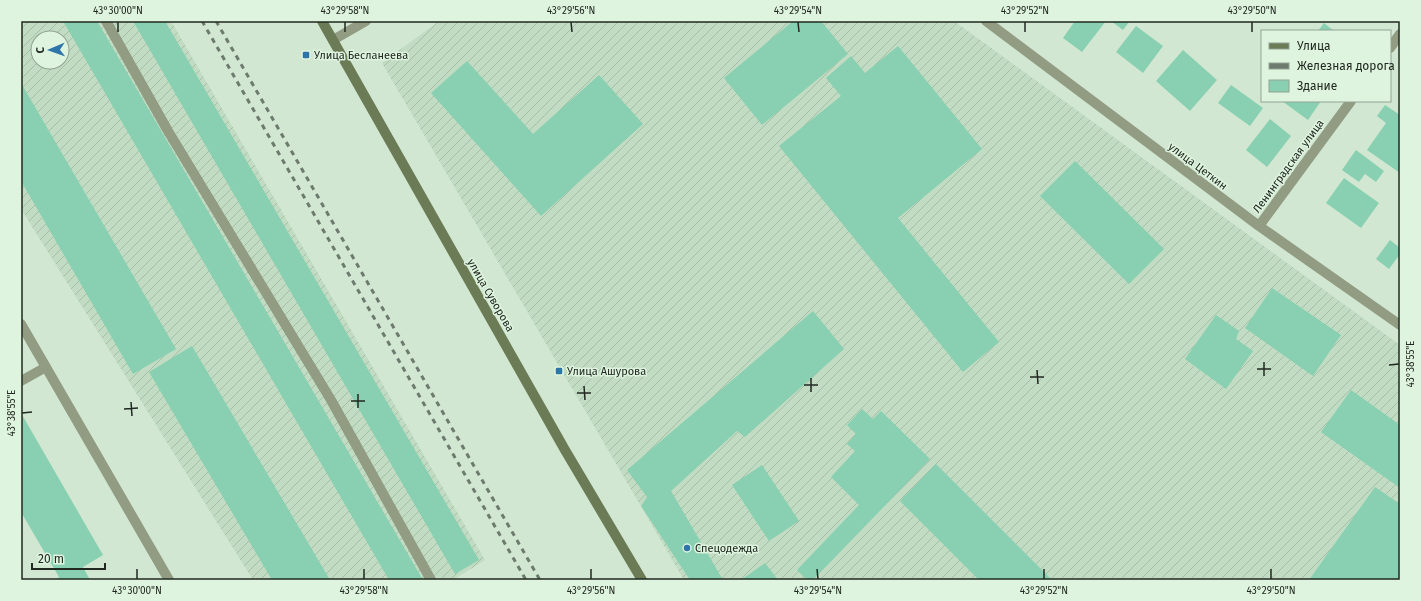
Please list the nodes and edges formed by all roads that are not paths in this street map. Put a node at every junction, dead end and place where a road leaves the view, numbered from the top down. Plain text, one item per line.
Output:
1 (106, 21) edge
2 (322, 21) edge
3 (366, 21) edge
4 (986, 21) edge
5 (1400, 34) edge
6 (333, 40) junction
7 (1391, 47) edge
8 (1350, 102) edge
9 (1259, 226) junction
10 (21, 324) edge
11 (1400, 325) edge
12 (46, 367) junction
13 (21, 381) edge
14 (169, 580) edge
15 (431, 580) edge
16 (642, 580) edge

1 - 15 street
2 - 6 main road, улица Суворова
3 - 6 street
4 - 9 street, улица Цеткин
5 - 7 street
6 - 16 main road, улица Суворова
8 - 9 street, Ленинградская улица
9 - 11 street, улица Цеткин
10 - 12 street
12 - 13 street
12 - 14 street

